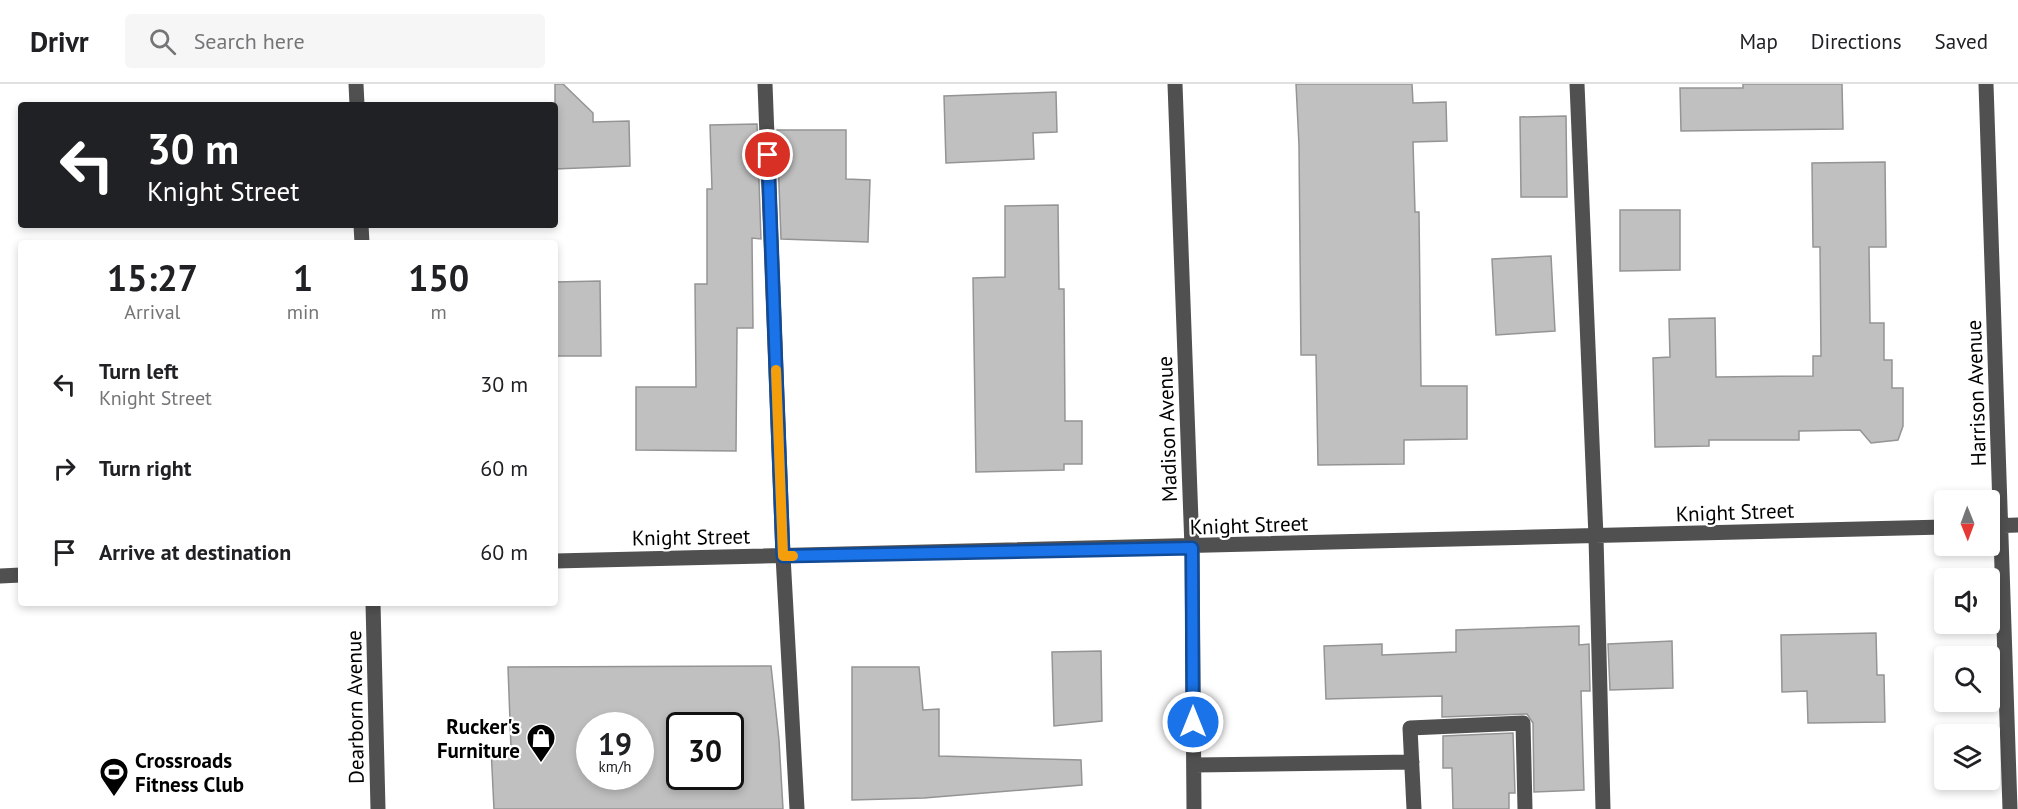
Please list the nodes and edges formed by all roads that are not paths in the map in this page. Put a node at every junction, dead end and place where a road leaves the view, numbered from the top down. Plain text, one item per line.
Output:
1 (357, 84) edge
2 (765, 84) edge
3 (1174, 84) edge
4 (1577, 84) edge
5 (1986, 84) edge
6 (357, 102) edge
7 (1994, 490) edge
8 (2018, 525) edge
9 (2000, 526) edge
10 (1934, 527) edge
11 (1596, 537) junction
12 (1192, 548) junction
13 (783, 556) junction
14 (1997, 556) edge
15 (558, 561) edge
16 (18, 575) edge
17 (0, 576) edge
18 (373, 606) edge
19 (1412, 762) junction
20 (1194, 765) junction
21 (378, 809) edge
22 (797, 809) edge
23 (1194, 809) edge
24 (1414, 809) edge
25 (1525, 809) edge
26 (1603, 809) edge
27 (2010, 809) edge

1 - 6 street
2 - 13 street
3 - 12 street, Madison Avenue
4 - 11 street
5 - 7 street, Harrison Avenue
8 - 9 street
10 - 11 street, Knight Street
11 - 12 street, Knight Street
11 - 26 street
12 - 13 street, Knight Street
12 - 20 street, Madison Avenue
13 - 15 street, Knight Street
13 - 22 street
14 - 27 street, Harrison Avenue
16 - 17 street
18 - 21 street, Dearborn Avenue
19 - 20 street
19 - 24 street
19 - 25 street
20 - 23 street, Madison Avenue

